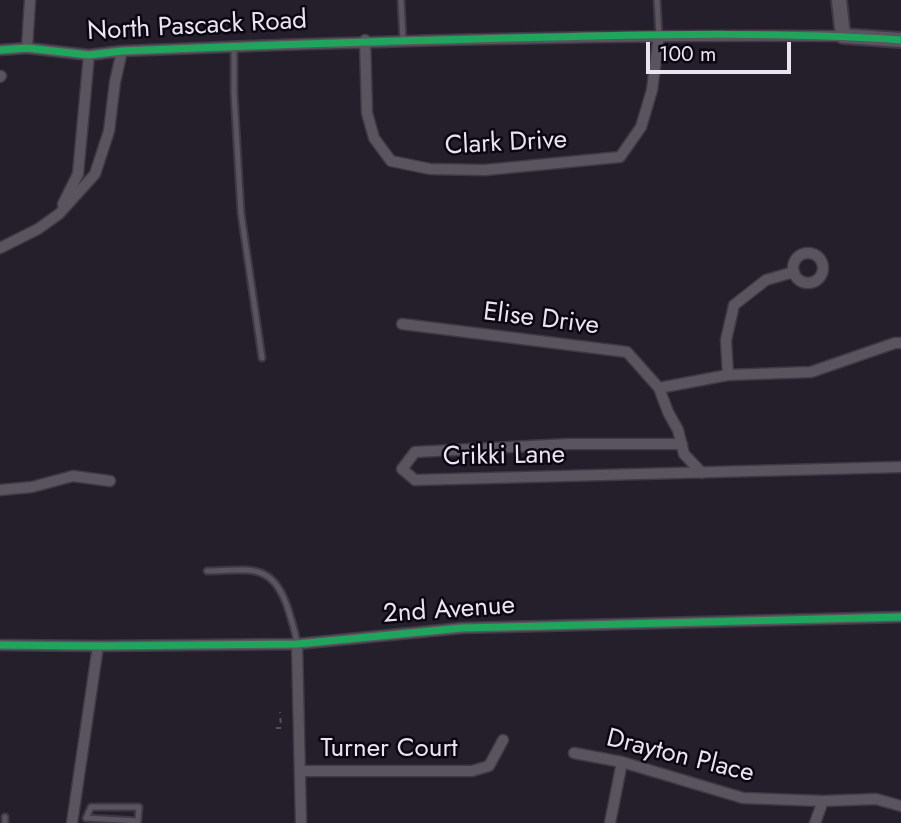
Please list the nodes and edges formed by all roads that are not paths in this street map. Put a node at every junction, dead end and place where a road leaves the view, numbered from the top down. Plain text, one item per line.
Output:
1 (30, 0) edge
2 (401, 0) edge
3 (657, 0) edge
4 (839, 0) edge
5 (659, 35) junction
6 (843, 36) junction
7 (365, 40) junction
8 (403, 40) junction
9 (901, 40) edge
10 (234, 46) junction
11 (27, 48) junction
12 (0, 50) edge
13 (122, 51) junction
14 (89, 55) junction
15 (59, 214) junction
16 (0, 248) edge
17 (794, 272) dead end
18 (402, 324) dead end
19 (901, 343) edge
20 (262, 358) dead end
21 (728, 375) junction
22 (659, 388) junction
23 (682, 444) junction
24 (901, 467) edge
25 (702, 473) junction
26 (110, 481) dead end
27 (0, 490) edge
28 (207, 571) dead end
29 (901, 617) edge
30 (297, 644) junction
31 (0, 645) edge
32 (98, 646) junction
33 (503, 740) dead end
34 (573, 753) dead end
35 (622, 762) junction
36 (300, 771) junction
37 (823, 801) junction
38 (901, 806) edge
39 (138, 822) edge
40 (72, 823) edge
41 (301, 823) edge
42 (610, 823) edge
43 (815, 823) edge

1 - 11 street
2 - 8 lane
3 - 5 lane
4 - 6 street
5 - 6 street, North Pascack Road
5 - 7 street, Clark Drive
5 - 8 street, North Pascack Road
6 - 9 street, North Pascack Road
7 - 8 street, North Pascack Road
7 - 10 street, North Pascack Road
10 - 13 street, North Pascack Road
10 - 20 lane
11 - 12 street, North Pascack Road
11 - 14 street, North Pascack Road
13 - 14 street, North Pascack Road
13 - 15 street
14 - 15 street
15 - 16 street
17 - 21 street
18 - 22 street, Elise Drive
19 - 21 street
21 - 22 street
22 - 23 street, Elise Drive
23 - 25 street, Elise Drive
23 - 25 street, Crikki Lane
24 - 25 street, Crikki Lane
26 - 27 street
28 - 30 lane
29 - 30 street, 2nd Avenue
30 - 32 street, 2nd Avenue
30 - 36 street
31 - 32 street, 2nd Avenue
32 - 40 street
33 - 36 street, Turner Court
34 - 35 street, Drayton Place
35 - 37 street, Drayton Place
35 - 42 street
36 - 41 street
37 - 38 street, Drayton Place
37 - 43 street
39 - 39 lane

